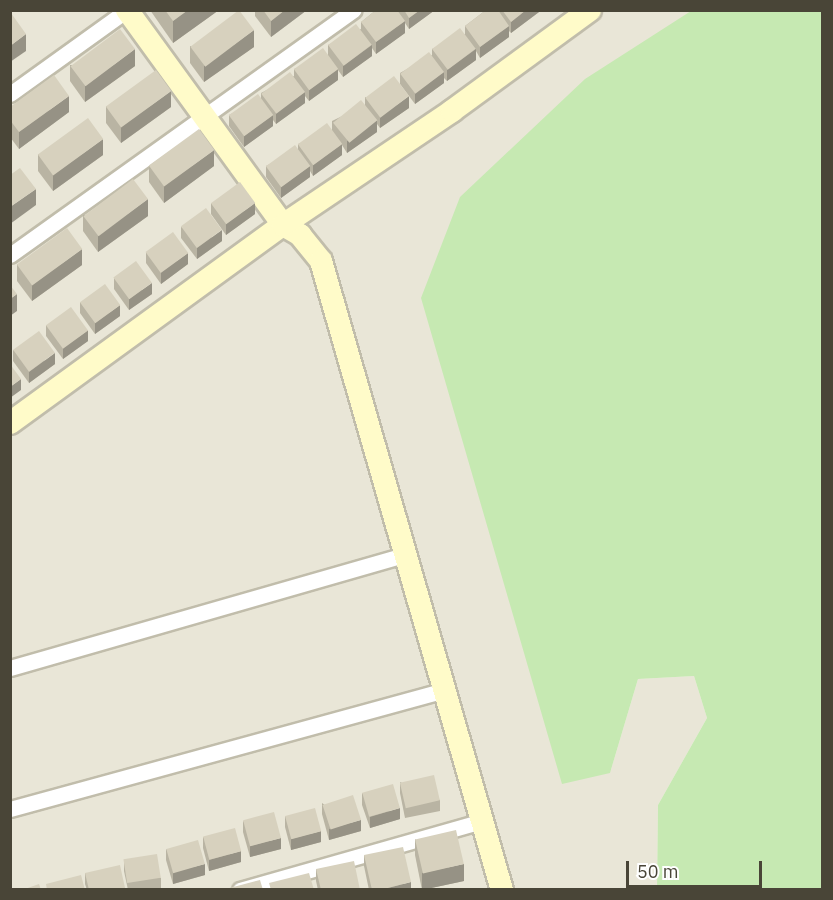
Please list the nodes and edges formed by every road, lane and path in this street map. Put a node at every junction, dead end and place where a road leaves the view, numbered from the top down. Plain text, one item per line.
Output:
1 (128, 10) edge
2 (353, 10) edge
3 (590, 10) edge
4 (10, 94) edge
5 (204, 116) junction
6 (283, 225) junction
7 (10, 255) edge
8 (10, 423) edge
9 (408, 554) junction
10 (10, 668) edge
11 (445, 690) junction
12 (10, 809) edge
13 (482, 821) junction
14 (240, 890) edge
15 (502, 890) edge

1 - 4 street
1 - 5 street
2 - 5 street
3 - 6 street
5 - 6 street
5 - 7 street
6 - 8 street
6 - 9 street
9 - 10 street
9 - 11 street
11 - 12 street
11 - 13 street
13 - 14 street
13 - 15 street

